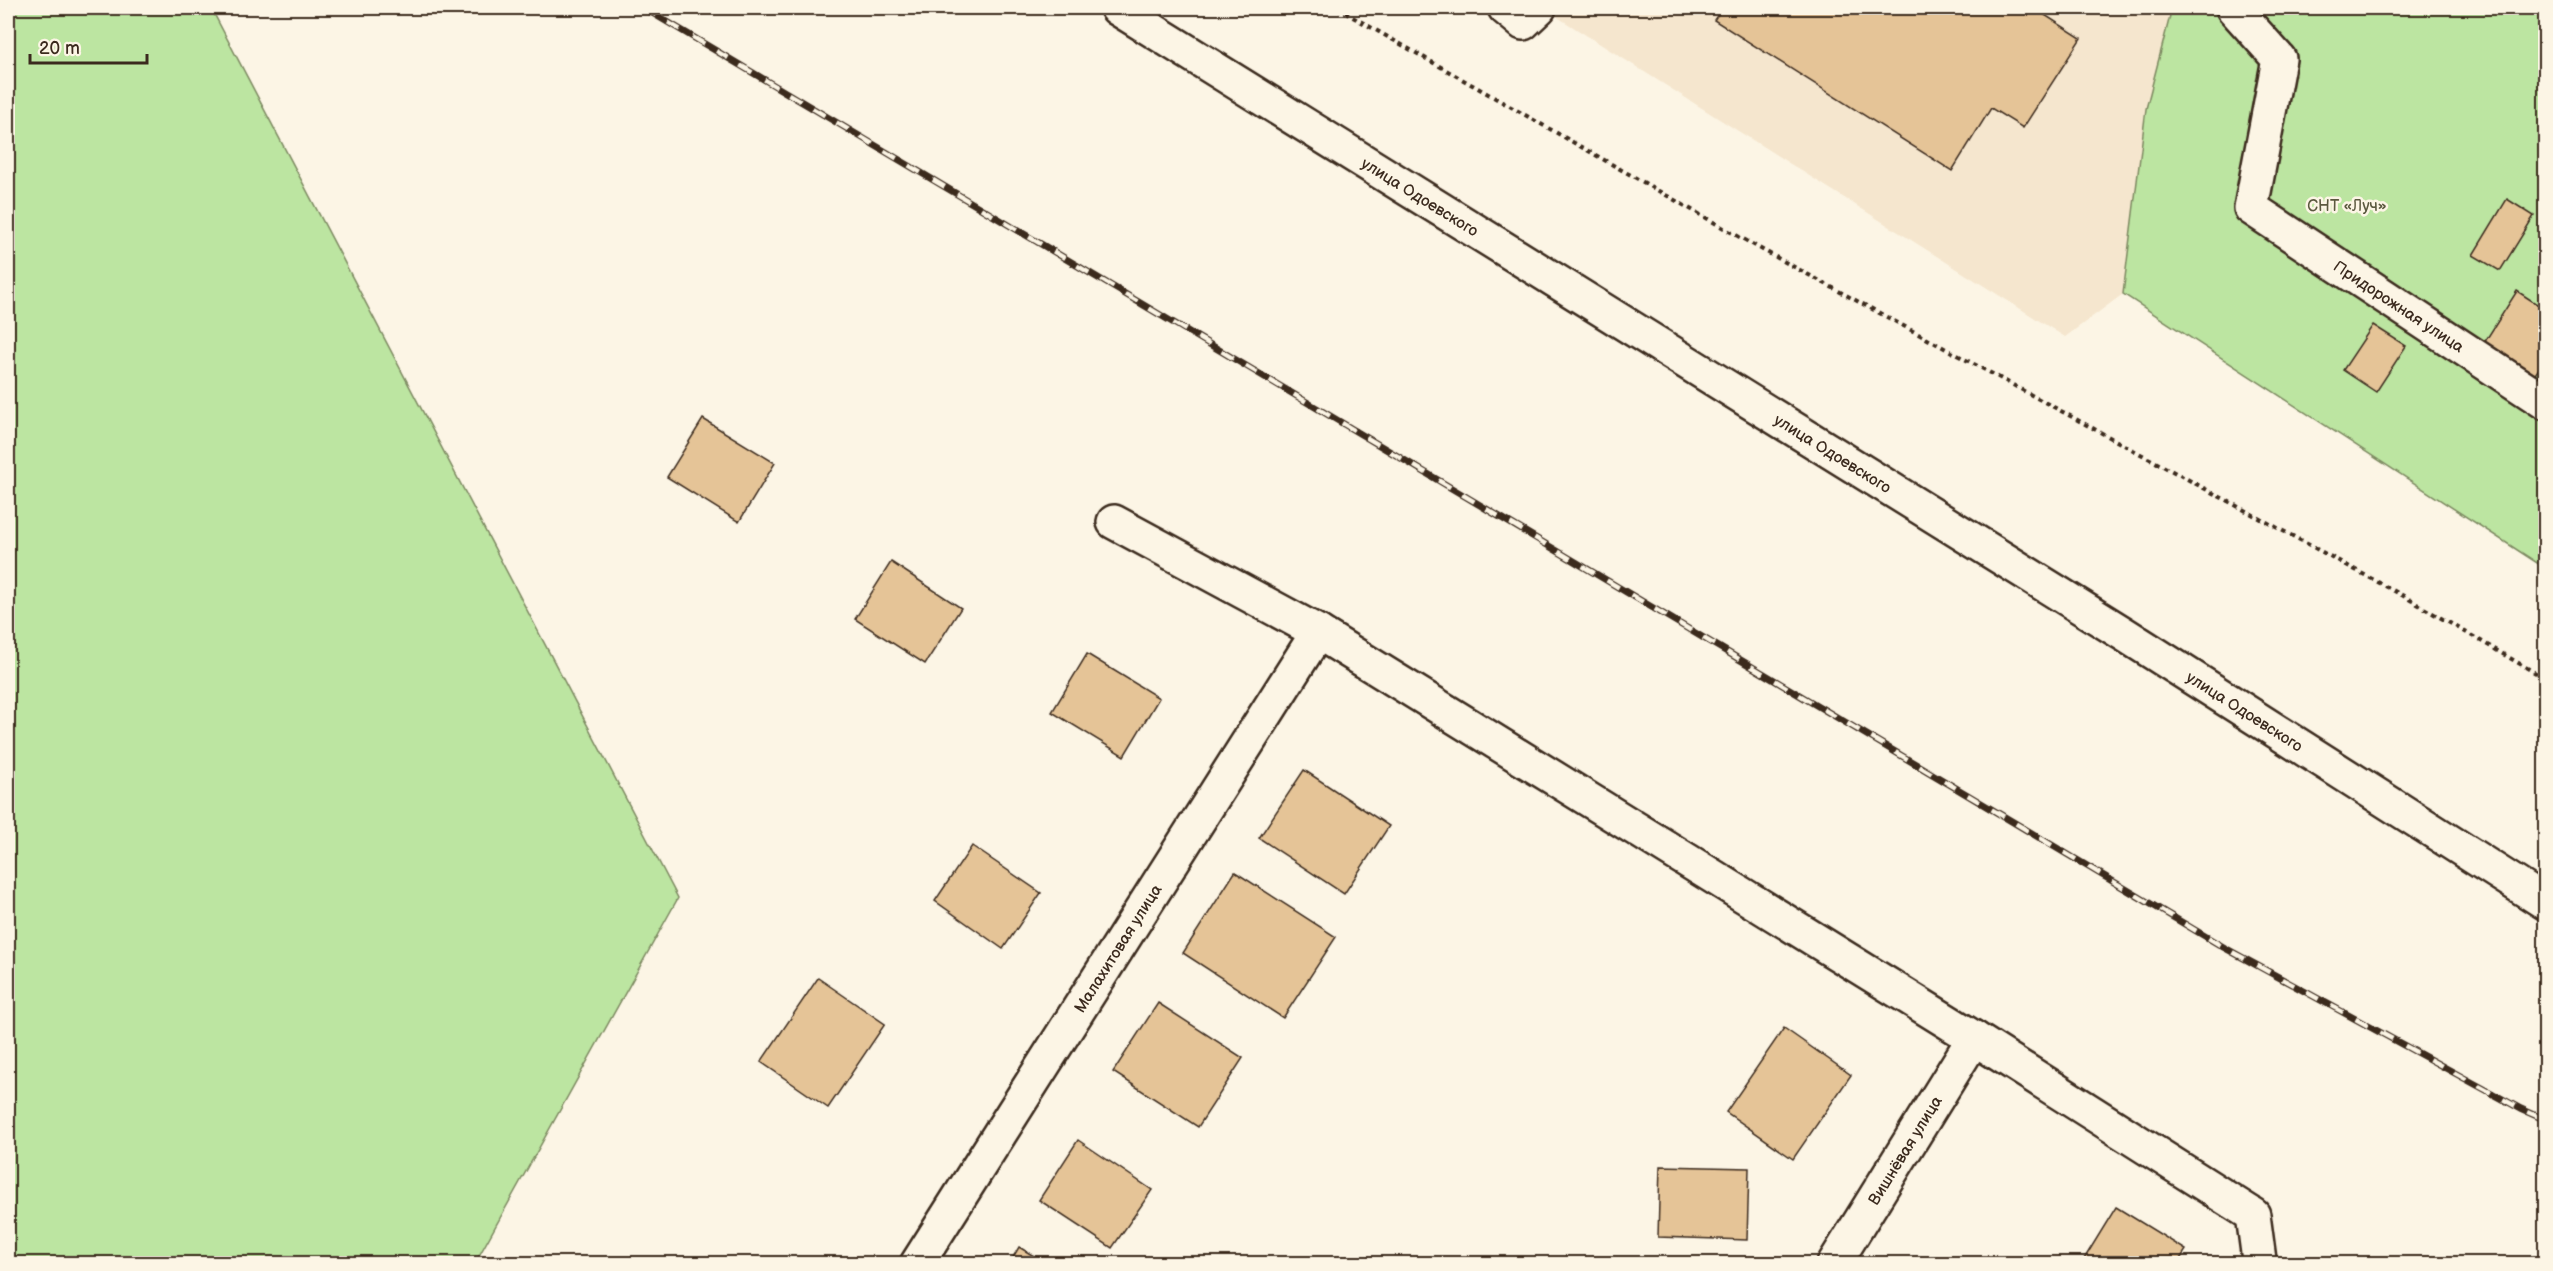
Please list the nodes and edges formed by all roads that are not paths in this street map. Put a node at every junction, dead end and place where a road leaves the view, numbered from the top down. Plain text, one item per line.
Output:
1 (1117, 8) edge
2 (1504, 8) edge
3 (1539, 8) edge
4 (2233, 8) edge
5 (2546, 403) edge
6 (1114, 522) dead end
7 (1318, 633) junction
8 (2546, 903) edge
9 (1974, 1038) junction
10 (2258, 1262) edge
11 (917, 1263) edge
12 (1834, 1263) edge

1 - 8 street, улица Одоевского
2 - 3 street
4 - 5 street, Придорожная улица
6 - 7 street
7 - 9 street
7 - 11 street, Малахитовая улица
9 - 10 street
9 - 12 street, Вишнёвая улица

